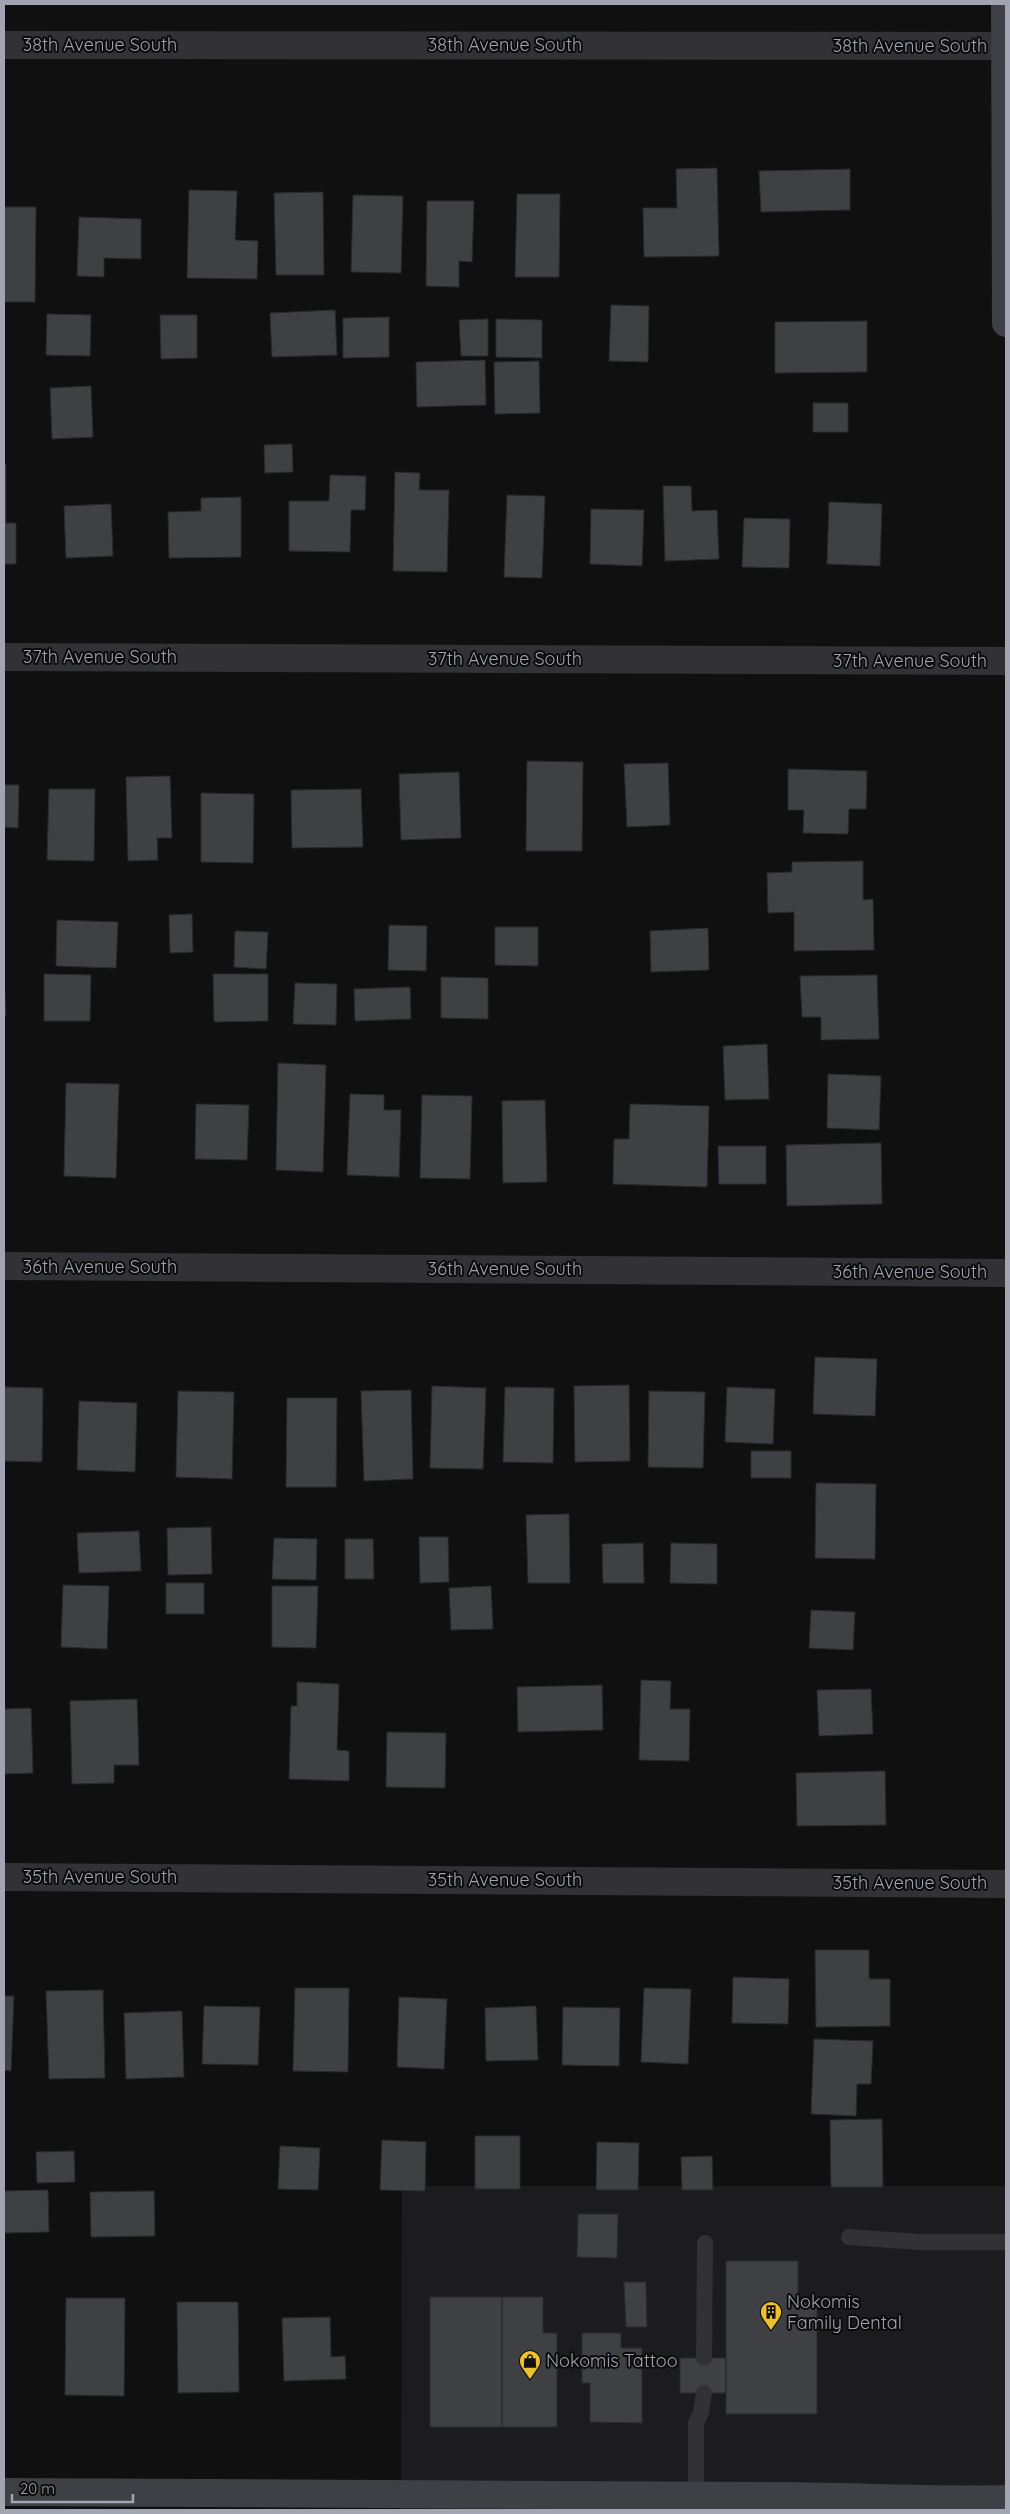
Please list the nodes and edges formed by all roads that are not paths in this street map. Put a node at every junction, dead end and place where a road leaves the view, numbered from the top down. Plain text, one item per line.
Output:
1 (1005, 4) edge
2 (4, 45) edge
3 (1006, 46) edge
4 (1006, 323) edge
5 (4, 657) edge
6 (1006, 661) edge
7 (4, 1266) edge
8 (1006, 1272) edge
9 (4, 1877) edge
10 (1006, 1884) edge
11 (849, 2237) dead end
12 (1006, 2242) edge
13 (704, 2243) dead end
14 (704, 2358) dead end
15 (704, 2392) dead end
16 (4, 2492) edge
17 (696, 2497) junction
18 (1006, 2499) edge
19 (602, 2503) edge

1 - 3 street
2 - 3 street, 38th Avenue South
3 - 4 street
5 - 6 street, 37th Avenue South
7 - 8 street, 36th Avenue South
9 - 10 street, 35th Avenue South
11 - 12 lane
13 - 14 lane
15 - 17 lane
16 - 19 street
17 - 18 street
17 - 19 street

